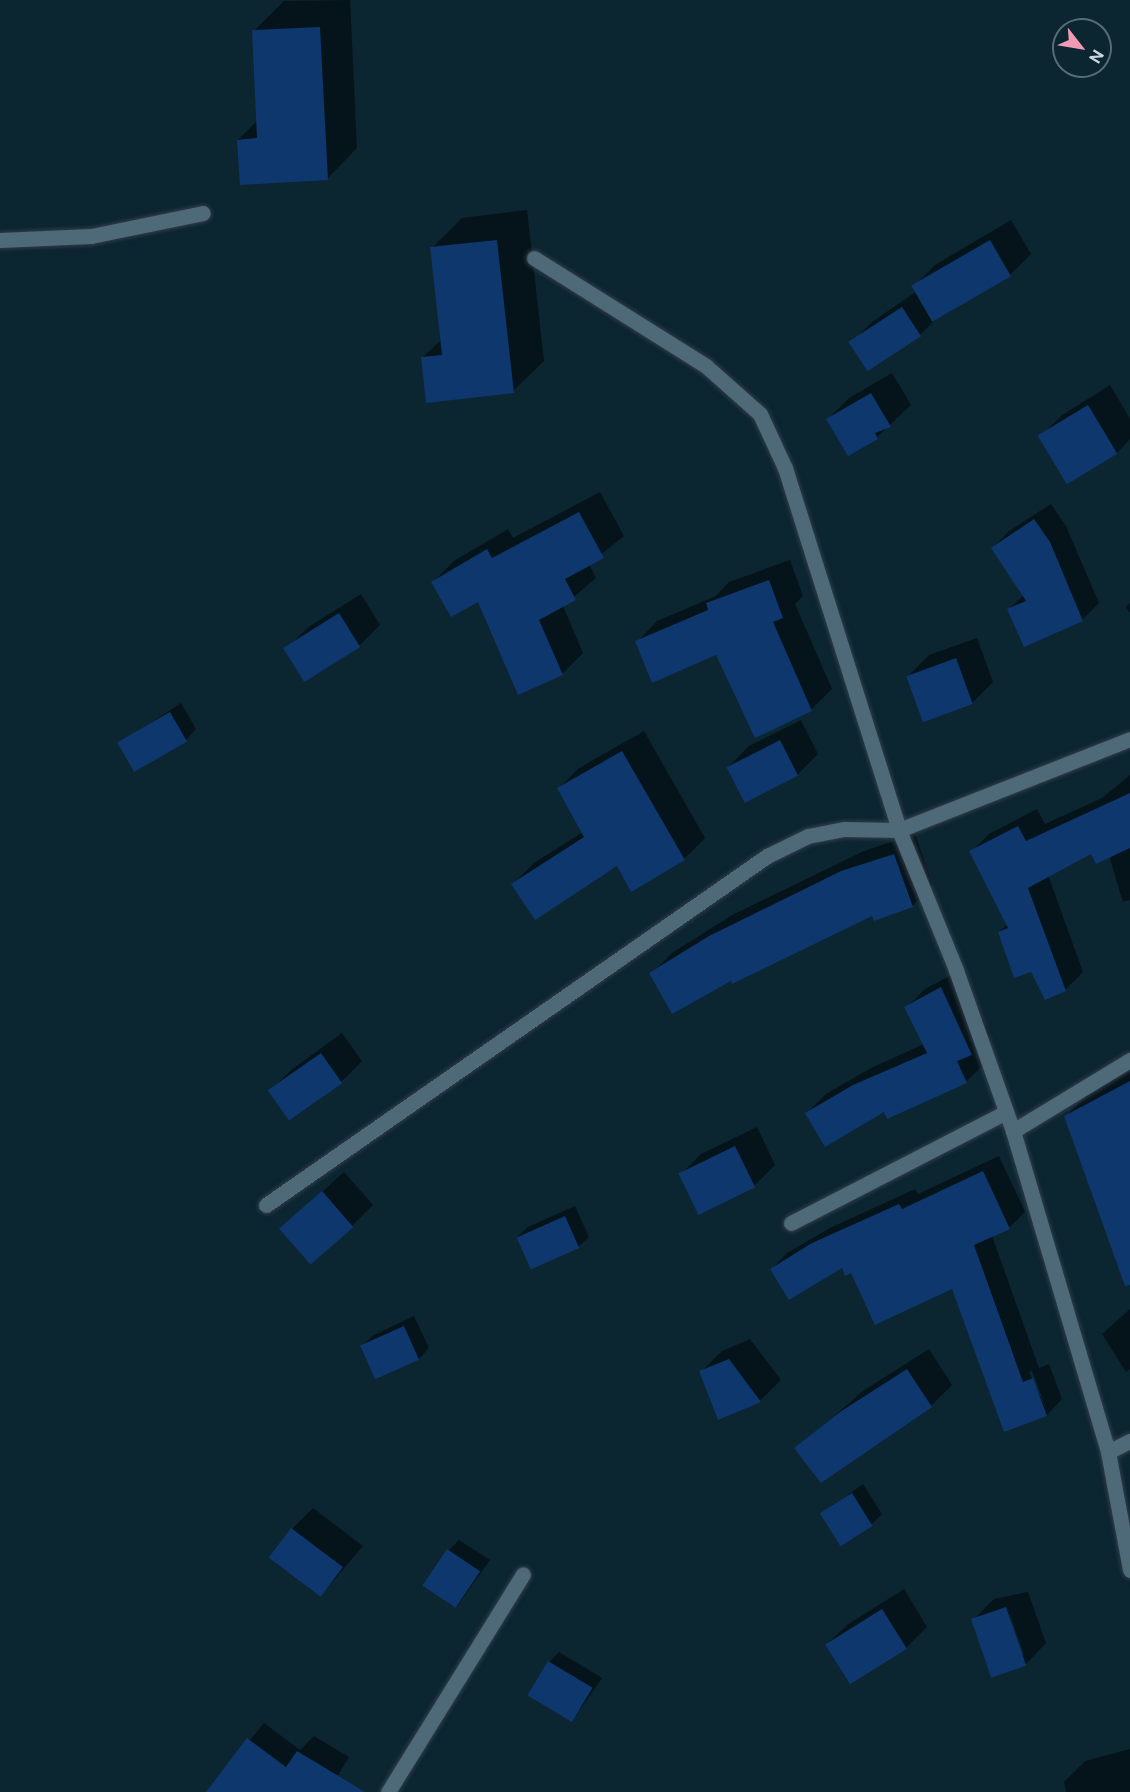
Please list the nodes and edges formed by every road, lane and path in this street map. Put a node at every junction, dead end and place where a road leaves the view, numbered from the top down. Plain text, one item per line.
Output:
1 (203, 213) dead end
2 (0, 240) edge
3 (534, 258) dead end
4 (1130, 739) edge
5 (898, 830) junction
6 (1130, 1060) edge
7 (1006, 1112) junction
8 (1013, 1131) junction
9 (267, 1205) dead end
10 (791, 1223) dead end
11 (1130, 1441) edge
12 (1108, 1452) junction
13 (1130, 1570) edge
14 (523, 1574) dead end
15 (388, 1792) edge

1 - 2 street
3 - 5 street
4 - 5 street
5 - 7 street
5 - 9 street
6 - 8 street
7 - 8 street
7 - 10 street
8 - 12 street
11 - 12 street
12 - 13 street
14 - 15 street

